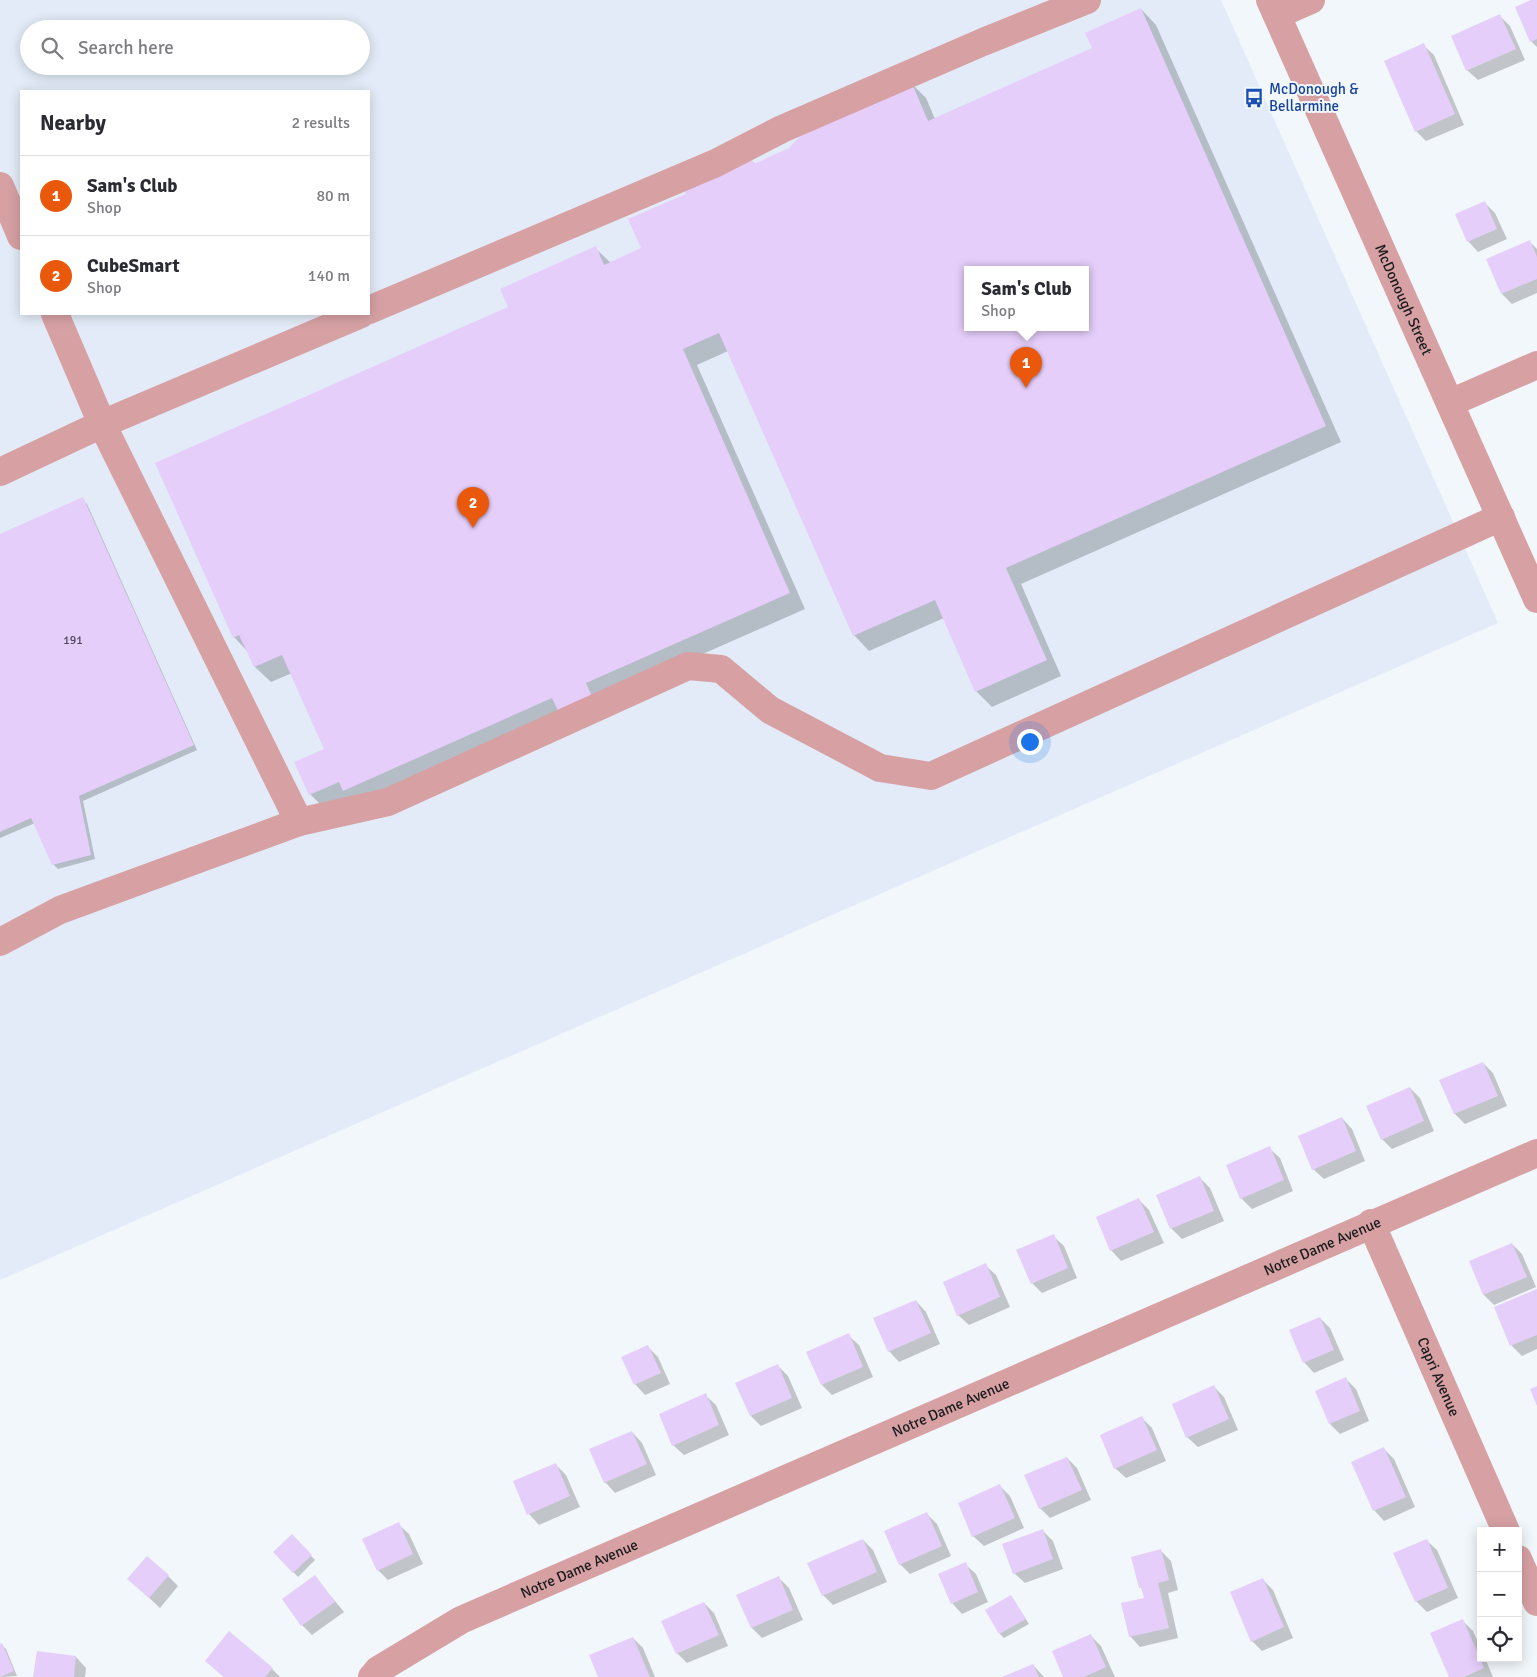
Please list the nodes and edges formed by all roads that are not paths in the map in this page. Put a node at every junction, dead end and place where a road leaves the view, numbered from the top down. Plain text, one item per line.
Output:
1 (1087, 0) edge
2 (1311, 0) edge
3 (1273, 8) edge
4 (0, 186) edge
5 (20, 234) edge
6 (370, 310) edge
7 (55, 315) edge
8 (359, 315) edge
9 (1537, 365) edge
10 (1450, 402) junction
11 (102, 424) junction
12 (0, 472) edge
13 (1501, 517) junction
14 (1537, 599) edge
15 (299, 822) junction
16 (0, 942) edge
17 (1537, 1153) edge
18 (1371, 1223) junction
19 (1504, 1527) edge
20 (1522, 1568) edge
21 (1537, 1602) edge
22 (372, 1677) edge

1 - 6 street
2 - 3 street
3 - 10 street, McDonough Street
4 - 5 street
7 - 11 street
8 - 11 street
9 - 10 street
10 - 13 street, McDonough Street
11 - 12 street
11 - 15 street
13 - 14 street, McDonough Street
13 - 15 street
15 - 16 street
17 - 18 street, Notre Dame Avenue
18 - 19 street, Capri Avenue
18 - 22 street, Notre Dame Avenue
20 - 21 street

